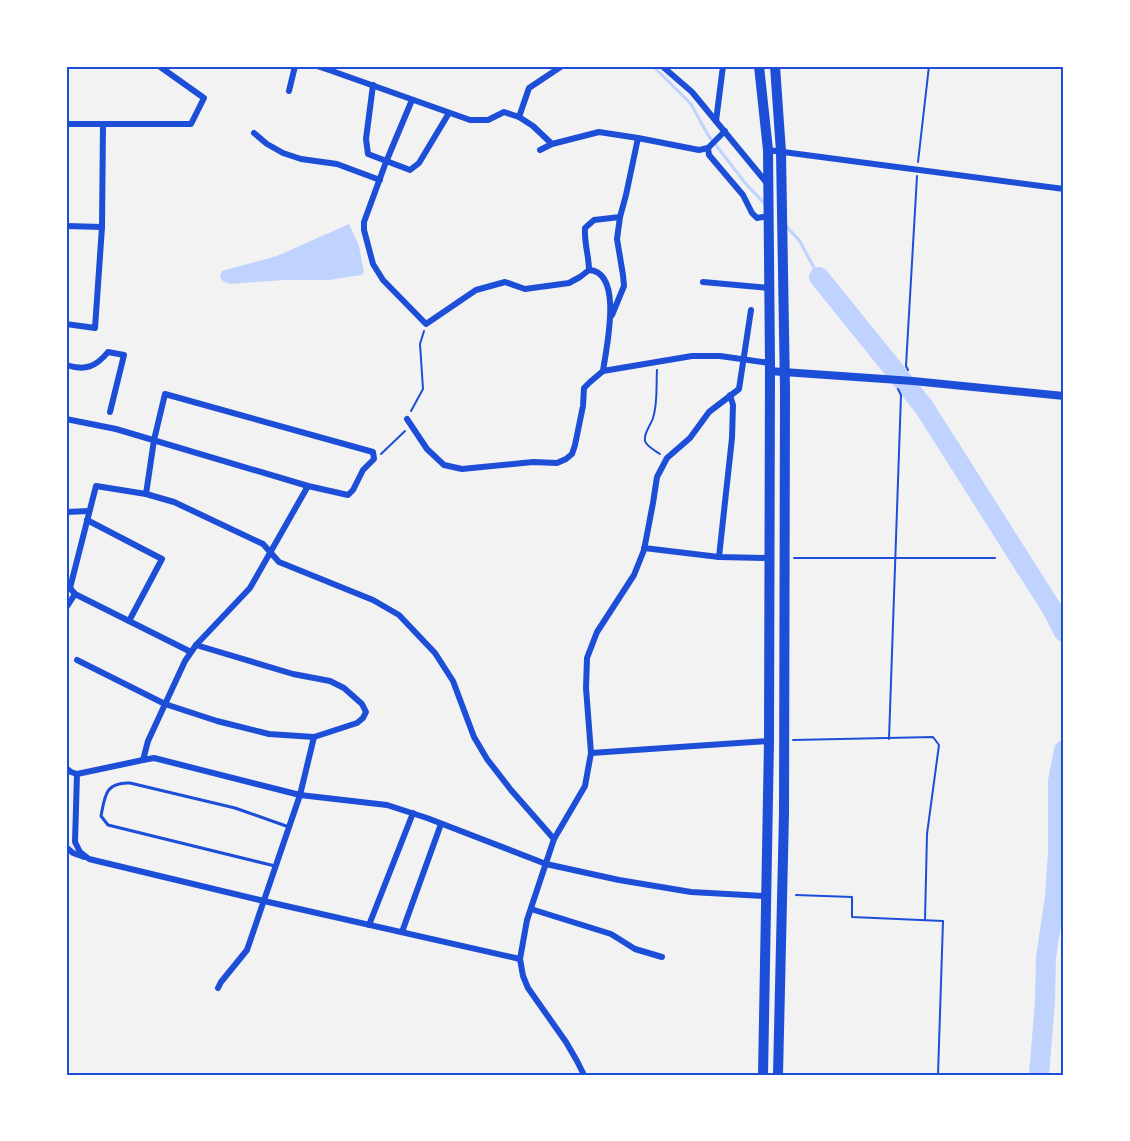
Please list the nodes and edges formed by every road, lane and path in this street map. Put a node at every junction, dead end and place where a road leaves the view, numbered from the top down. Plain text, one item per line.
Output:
1 (159, 66) edge
2 (295, 66) edge
3 (317, 66) edge
4 (327, 66) edge
5 (562, 66) edge
6 (662, 66) edge
7 (723, 66) edge
8 (759, 66) edge
9 (775, 66) edge
10 (928, 66) edge
11 (332, 71) junction
12 (373, 85) junction
13 (289, 91) dead end
14 (412, 100) junction
15 (449, 113) junction
16 (519, 117) junction
17 (716, 121) junction
18 (66, 124) edge
19 (103, 124) junction
20 (724, 131) junction
21 (255, 133) dead end
22 (638, 138) junction
23 (552, 144) junction
24 (708, 148) junction
25 (540, 150) dead end
26 (768, 150) junction
27 (781, 152) junction
28 (386, 162) junction
29 (918, 170) junction
30 (380, 180) junction
31 (769, 184) junction
32 (1064, 189) edge
33 (769, 216) junction
34 (620, 217) junction
35 (66, 226) edge
36 (102, 227) junction
37 (589, 270) junction
38 (703, 282) dead end
39 (770, 288) junction
40 (751, 310) dead end
41 (611, 318) junction
42 (66, 324) edge
43 (426, 324) junction
44 (744, 359) junction
45 (657, 361) junction
46 (66, 365) edge
47 (770, 367) junction
48 (603, 371) junction
49 (785, 372) junction
50 (895, 380) junction
51 (914, 381) junction
52 (730, 395) junction
53 (1064, 396) edge
54 (110, 412) dead end
55 (66, 419) edge
56 (409, 422) junction
57 (154, 440) junction
58 (667, 458) junction
59 (374, 459) junction
60 (308, 486) junction
61 (146, 494) junction
62 (89, 511) junction
63 (66, 512) edge
64 (87, 520) junction
65 (644, 548) junction
66 (270, 554) junction
67 (719, 557) junction
68 (769, 558) junction
69 (785, 558) junction
70 (895, 558) junction
71 (995, 558) dead end
72 (70, 590) edge
73 (66, 608) edge
74 (129, 621) junction
75 (196, 645) junction
76 (191, 652) junction
77 (77, 660) dead end
78 (165, 704) junction
79 (314, 737) junction
80 (889, 739) junction
81 (769, 741) junction
82 (784, 741) junction
83 (591, 753) junction
84 (143, 760) junction
85 (66, 768) edge
86 (76, 774) junction
87 (300, 795) junction
88 (413, 813) junction
89 (441, 824) junction
90 (289, 827) junction
91 (554, 839) junction
92 (66, 848) edge
93 (89, 859) junction
94 (546, 864) junction
95 (275, 866) junction
96 (796, 895) dead end
97 (766, 896) junction
98 (264, 901) junction
99 (531, 909) junction
100 (925, 920) junction
101 (369, 925) junction
102 (402, 932) junction
103 (662, 957) dead end
104 (520, 958) junction
105 (218, 988) dead end
106 (584, 1075) edge
107 (763, 1075) edge
108 (778, 1075) edge
109 (938, 1075) edge

1 - 19 street
2 - 13 street
3 - 11 street
4 - 11 street
5 - 16 street
6 - 17 street
7 - 17 street
8 - 26 main road
9 - 27 main road
10 - 29 path
11 - 12 street
12 - 14 street
12 - 28 street
14 - 15 street
14 - 28 street
15 - 16 street
15 - 28 street
16 - 23 street
17 - 20 street
18 - 19 street
19 - 36 street
20 - 24 street
20 - 31 street
21 - 30 street
22 - 23 street
22 - 24 street
22 - 34 street
23 - 25 street
24 - 33 street
26 - 27 street
26 - 31 main road
27 - 29 street
27 - 49 main road
28 - 30 street
29 - 32 street
29 - 51 path
30 - 43 street
31 - 33 main road
33 - 39 main road
34 - 37 street
34 - 41 street
35 - 36 street
36 - 42 street
37 - 41 street
37 - 43 street
38 - 39 street
39 - 47 main road
40 - 44 street
41 - 48 street
43 - 56 path
44 - 45 street
44 - 47 street
44 - 52 street
45 - 48 street
45 - 58 path
46 - 54 street
47 - 49 street
47 - 68 main road
48 - 56 street
49 - 50 street
49 - 69 main road
50 - 51 street
50 - 70 path
51 - 53 street
52 - 58 street
52 - 67 street
55 - 57 street
56 - 59 path
57 - 59 street
57 - 60 street
57 - 61 street
58 - 65 street
59 - 60 street
60 - 66 street
61 - 62 street
61 - 66 street
62 - 63 street
62 - 64 street
64 - 72 street
64 - 74 street
65 - 67 street
65 - 83 street
66 - 75 street
66 - 91 street
67 - 68 street
68 - 81 main road
69 - 70 path
69 - 82 main road
70 - 71 path
70 - 80 path
72 - 73 street
72 - 74 street
74 - 76 street
75 - 76 street
75 - 79 street
76 - 78 street
77 - 78 street
78 - 79 street
78 - 84 street
79 - 87 street
80 - 82 path
80 - 100 path
81 - 83 street
81 - 97 main road
82 - 108 main road
83 - 91 street
84 - 86 street
84 - 87 street
85 - 86 street
86 - 93 street
87 - 88 street
87 - 90 street
88 - 89 street
88 - 101 street
89 - 94 street
89 - 102 street
90 - 95 street
90 - 95 lane
91 - 94 street
92 - 93 street
93 - 98 street
94 - 97 street
94 - 99 street
95 - 98 street
96 - 100 path
97 - 107 main road
98 - 101 street
98 - 105 street
99 - 103 street
99 - 104 street
100 - 109 path
101 - 102 street
102 - 104 street
104 - 106 street

